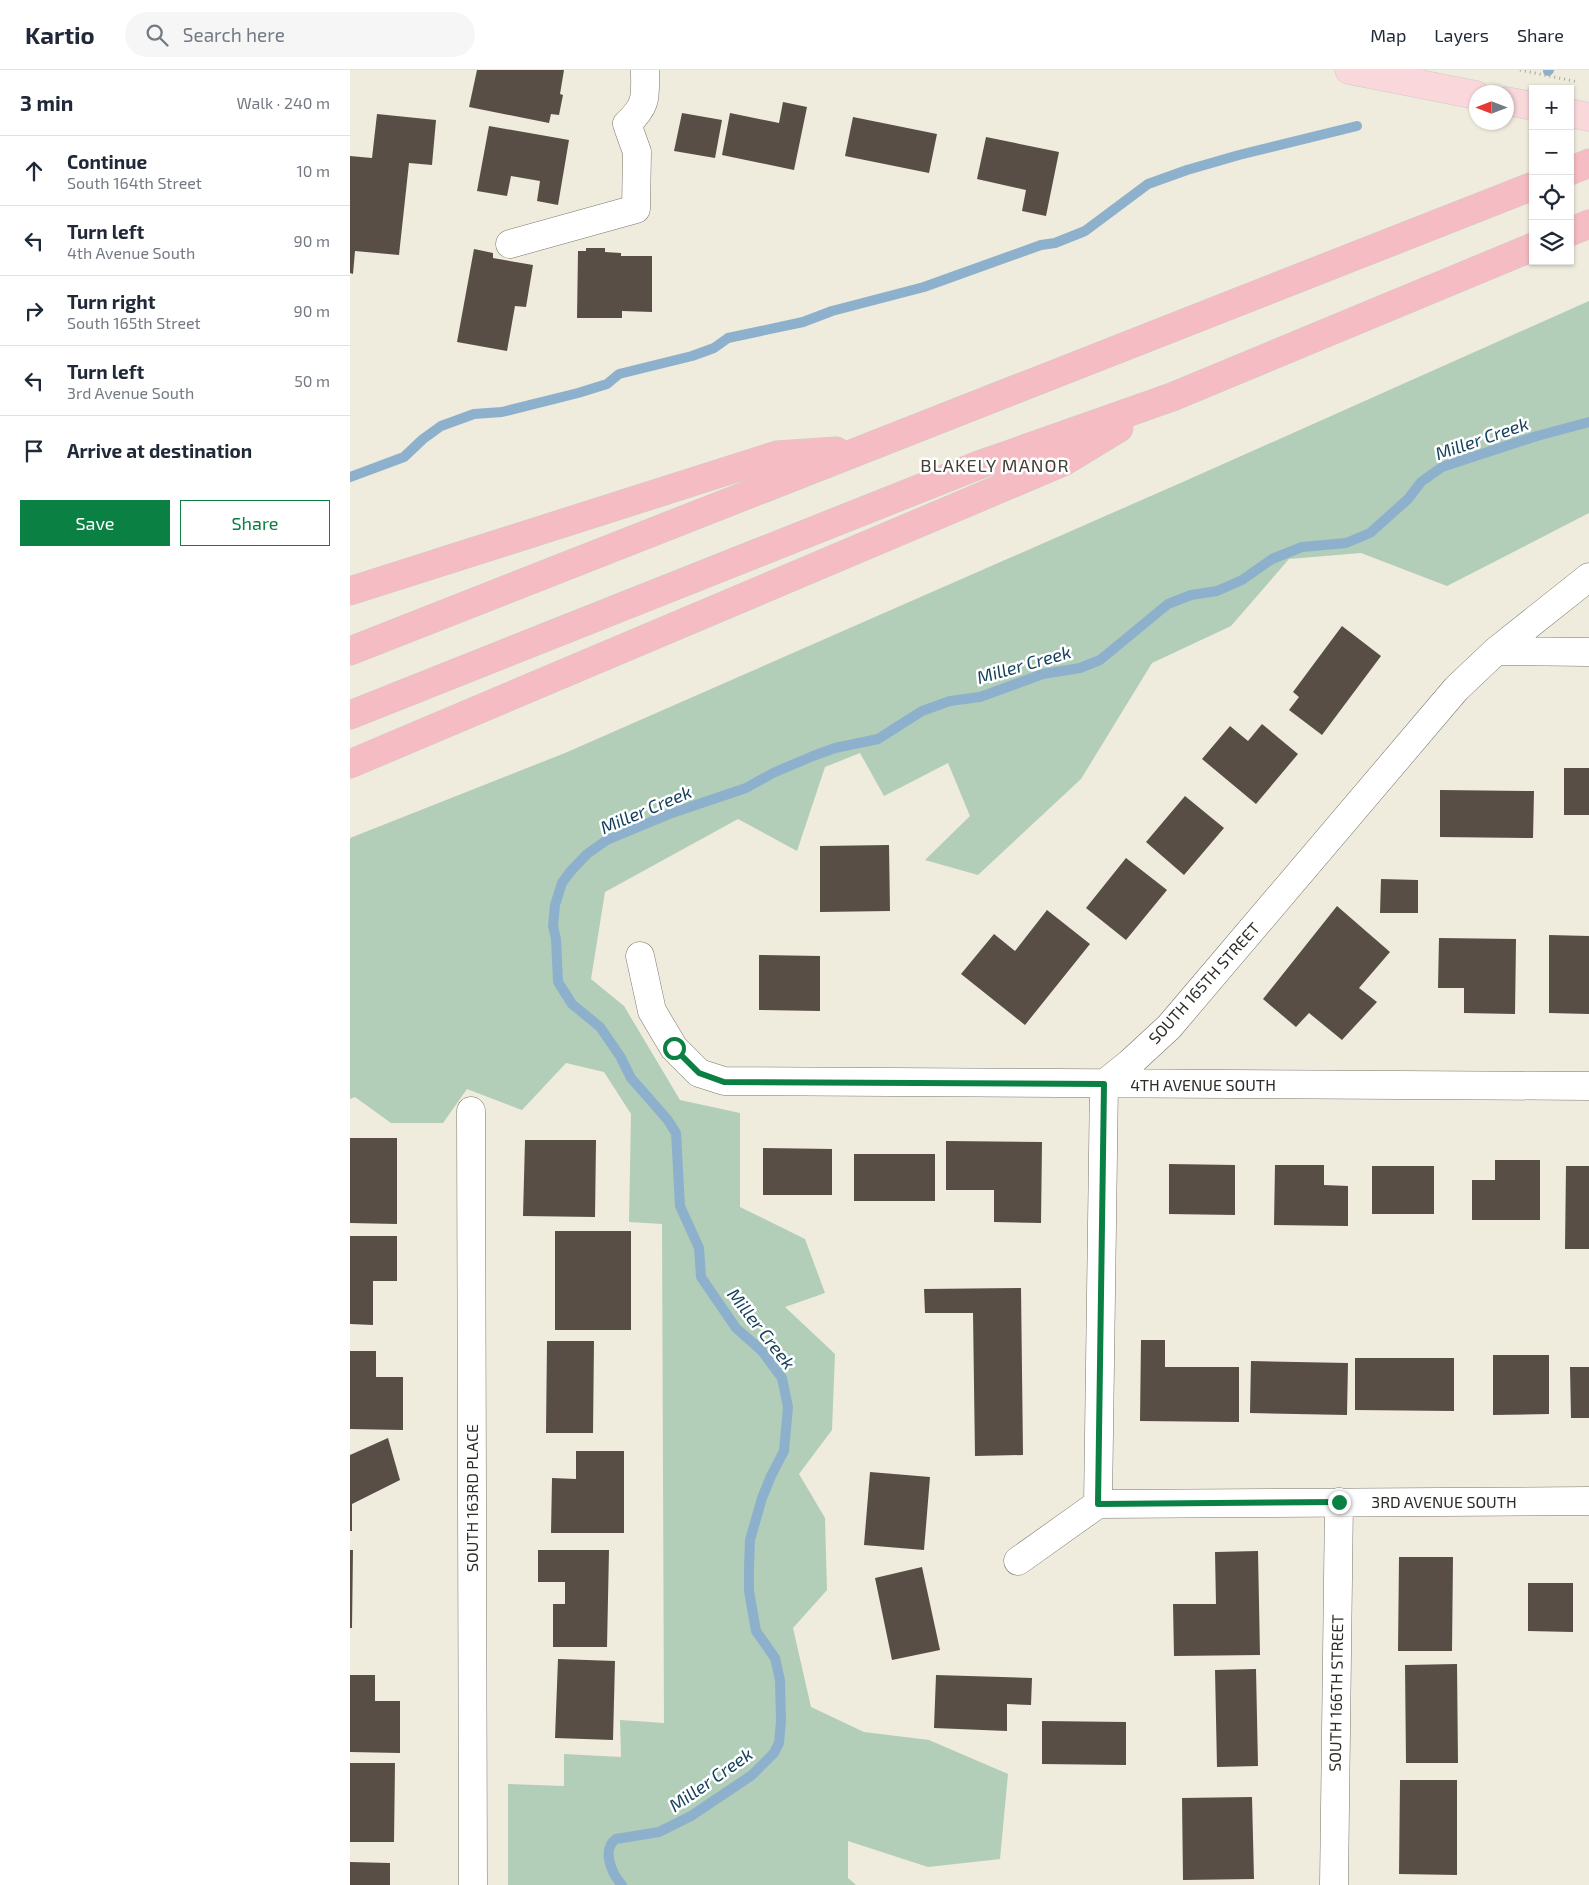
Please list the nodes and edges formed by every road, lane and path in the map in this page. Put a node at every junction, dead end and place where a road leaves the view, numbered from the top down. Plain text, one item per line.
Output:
1 (645, 70) edge
2 (1349, 70) edge
3 (1520, 70) edge
4 (1580, 82) dead end
5 (1469, 94) edge
6 (1514, 102) edge
7 (1529, 105) edge
8 (1574, 114) edge
9 (1589, 117) edge
10 (1589, 163) edge
11 (1574, 169) edge
12 (1529, 188) edge
13 (510, 244) dead end
14 (1529, 250) edge
15 (1172, 397) junction
16 (862, 450) junction
17 (1589, 577) edge
18 (350, 591) edge
19 (350, 651) edge
20 (1496, 651) junction
21 (1589, 652) edge
22 (350, 715) edge
23 (350, 764) edge
24 (640, 956) dead end
25 (1104, 1084) junction
26 (1589, 1086) edge
27 (470, 1111) dead end
28 (1589, 1501) edge
29 (1339, 1502) junction
30 (1098, 1504) junction
31 (1018, 1561) dead end
32 (473, 1885) edge
33 (1334, 1885) edge

1 - 13 street
2 - 5 main road
3 - 4 path
6 - 7 main road
8 - 9 main road
10 - 11 highway
12 - 16 highway
14 - 15 highway
15 - 22 highway
15 - 23 highway
16 - 18 highway
16 - 19 highway
17 - 20 street, SOUTH 165TH STREET
20 - 21 street
20 - 25 street, SOUTH 165TH STREET
24 - 25 street, 4TH AVENUE SOUTH
25 - 26 street, 4TH AVENUE SOUTH
25 - 30 street
27 - 32 street, SOUTH 163RD PLACE
28 - 29 street, 3RD AVENUE SOUTH
29 - 30 street, 3RD AVENUE SOUTH
29 - 33 street, SOUTH 166TH STREET
30 - 31 street

